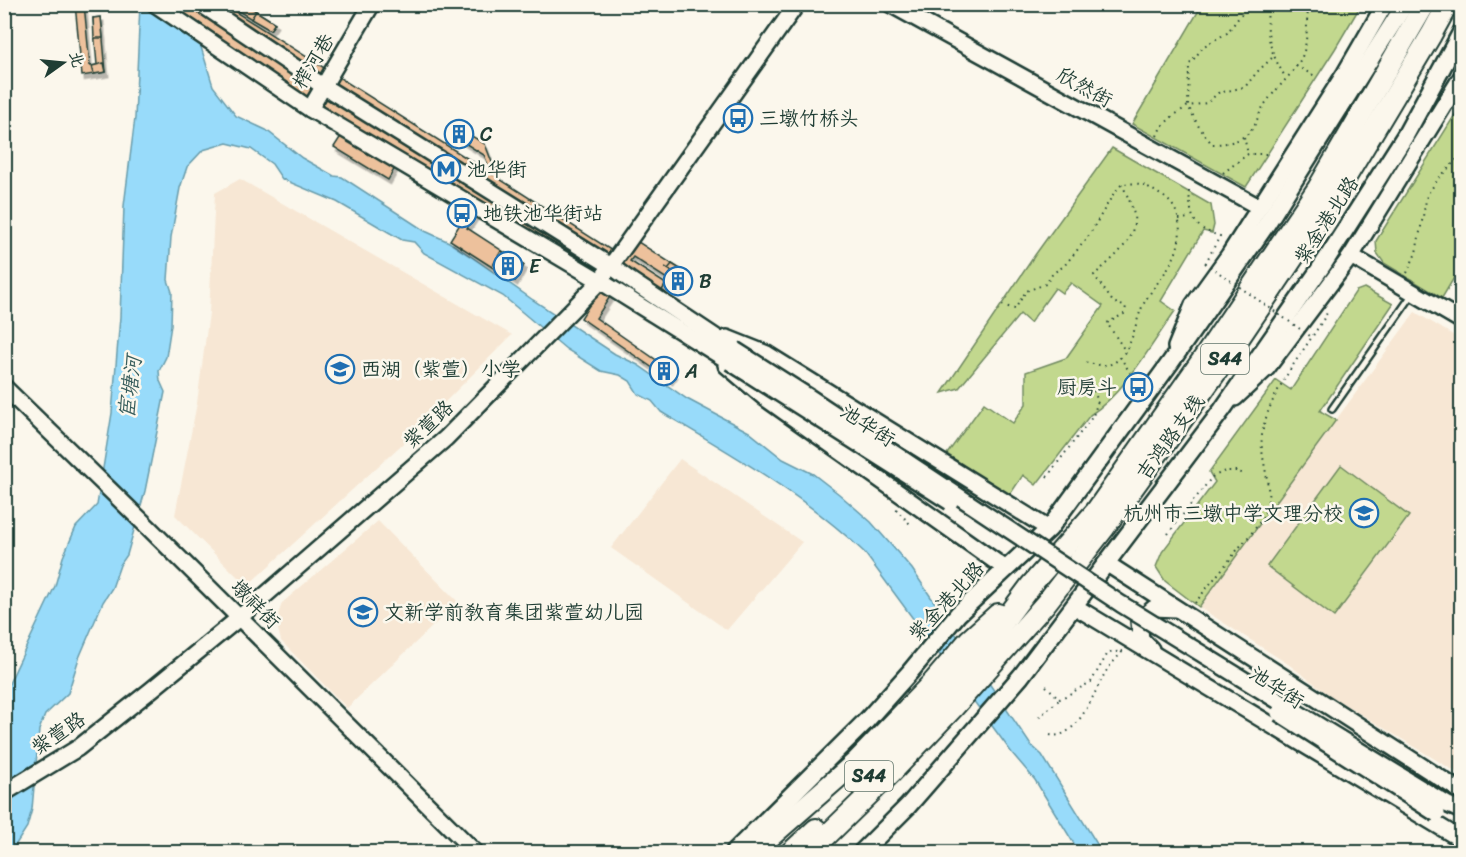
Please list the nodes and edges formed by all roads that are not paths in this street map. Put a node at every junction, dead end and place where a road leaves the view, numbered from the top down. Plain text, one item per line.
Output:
1 (155, 4) edge
2 (372, 4) edge
3 (798, 4) edge
4 (890, 4) edge
5 (1385, 4) edge
6 (1425, 4) edge
7 (1448, 4) edge
8 (202, 5) edge
9 (1403, 8) edge
10 (1461, 31) edge
11 (1461, 76) edge
12 (323, 86) junction
13 (310, 109) junction
14 (1259, 207) junction
15 (1351, 256) junction
16 (611, 266) junction
17 (600, 281) junction
18 (1413, 293) junction
19 (1461, 321) edge
20 (704, 337) junction
21 (1170, 363) junction
22 (4, 387) edge
23 (1332, 409) dead end
24 (1222, 410) junction
25 (1049, 529) junction
26 (1106, 563) junction
27 (1006, 569) junction
28 (1074, 606) junction
29 (1177, 609) junction
30 (239, 618) junction
31 (1155, 653) junction
32 (991, 663) junction
33 (947, 700) junction
34 (1461, 792) edge
35 (4, 793) edge
36 (1442, 809) junction
37 (1461, 811) edge
38 (1461, 832) edge
39 (1461, 840) edge
40 (475, 852) edge
41 (734, 852) edge
42 (753, 852) edge
43 (791, 852) edge
44 (810, 852) edge
45 (826, 852) edge
46 (862, 852) edge

1 - 13 main road, 池华街
2 - 12 main road, 榨河巷
3 - 16 main road, 紫萱路
4 - 14 main road, 欣然街
5 - 14 main road, 紫金港北路
6 - 32 highway, 吉鸿路支线 / S44
7 - 32 highway, 吉鸿路支线 / S44
8 - 12 main road, 池华街
9 - 21 main road, 紫金港北路
10 - 24 main road, 紫金港北路
11 - 15 main road, 紫金港北路
12 - 13 main road, 榨河巷
12 - 16 main road, 池华街
13 - 17 main road, 池华街
14 - 21 main road, 紫金港北路
15 - 18 main road
15 - 24 main road, 紫金港北路
16 - 17 main road, 紫萱路
16 - 20 main road, 池华街
17 - 20 main road, 池华街
17 - 30 main road, 紫萱路
18 - 19 main road
18 - 23 lane
20 - 25 main road
20 - 27 main road
20 - 36 main road, 池华街, bridge
21 - 25 main road, 紫金港北路
22 - 30 main road, 墩祥街
24 - 26 main road, 紫金港北路
25 - 27 main road, 紫金港北路
26 - 28 main road, 紫金港北路
26 - 29 main road
27 - 41 main road, 紫金港北路
28 - 31 main road
28 - 32 main road, 紫金港北路
29 - 31 main road
29 - 34 main road
30 - 35 main road, 紫萱路
30 - 40 main road, 墩祥街
31 - 39 main road
32 - 33 highway, 吉鸿路支线 / S44
32 - 33 highway
32 - 46 main road, 紫金港北路
33 - 42 highway
33 - 43 highway, 吉鸿路支线 / S44
33 - 44 highway, 吉鸿路支线 / S44
33 - 45 highway
36 - 37 main road, 池华街
36 - 38 main road, 池华街

